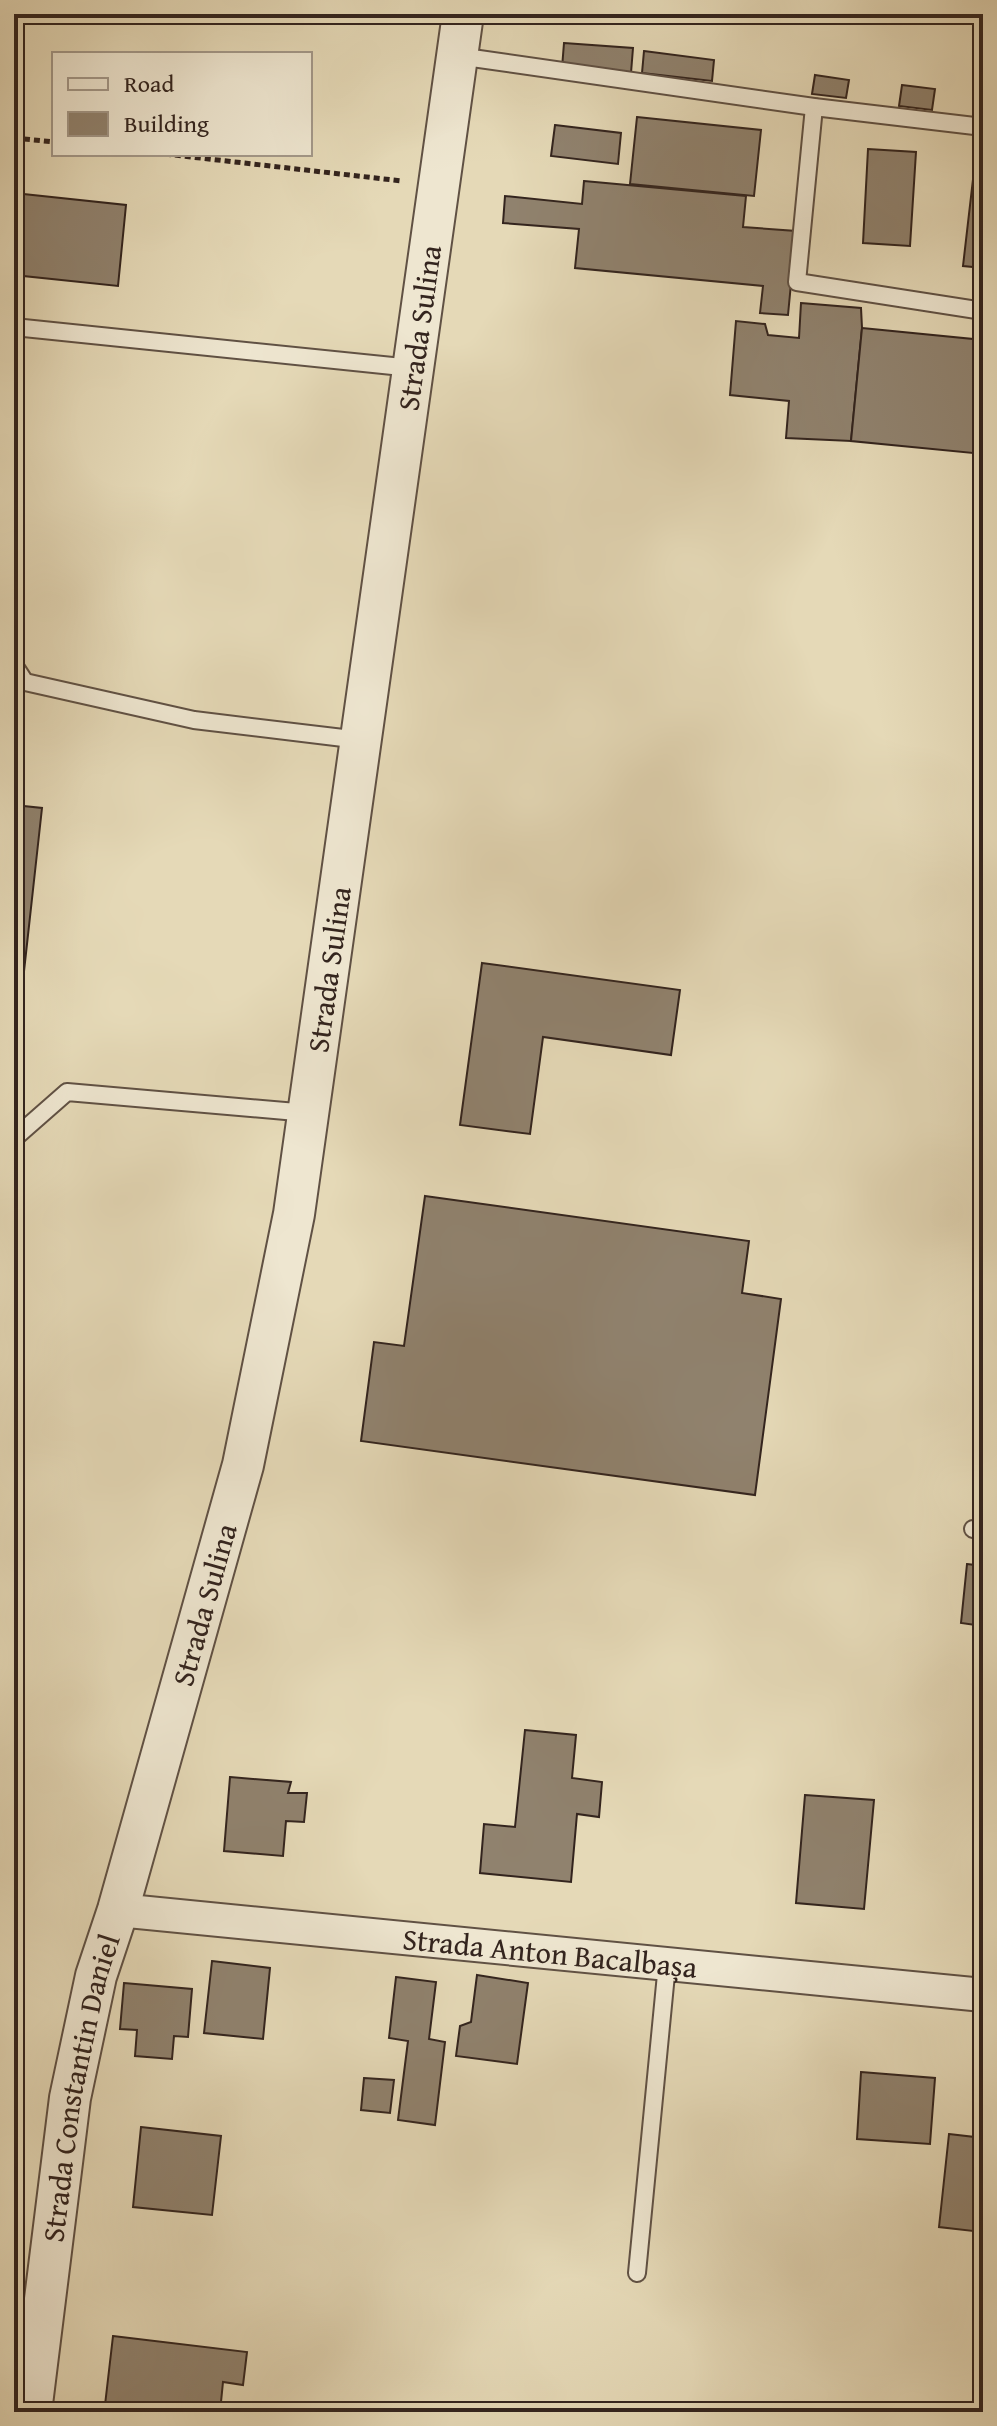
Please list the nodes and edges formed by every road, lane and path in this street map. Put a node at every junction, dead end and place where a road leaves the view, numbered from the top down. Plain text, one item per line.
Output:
1 (463, 14) edge
2 (458, 56) junction
3 (814, 107) junction
4 (983, 127) edge
5 (14, 138) edge
6 (52, 142) edge
7 (182, 156) edge
8 (440, 186) junction
9 (983, 311) edge
10 (14, 327) edge
11 (414, 368) junction
12 (14, 665) edge
13 (362, 741) junction
14 (308, 1113) junction
15 (14, 1134) edge
16 (118, 1910) junction
17 (667, 1964) junction
18 (983, 1995) edge
19 (637, 2273) dead end
20 (31, 2412) edge

1 - 2 street, Strada Sulina
2 - 3 lane
2 - 8 street, Strada Sulina
3 - 4 lane
3 - 9 lane
5 - 6 path
7 - 8 path
8 - 11 street, Strada Sulina
10 - 11 lane
11 - 13 street, Strada Sulina
12 - 13 lane
13 - 14 street, Strada Sulina
14 - 15 lane
14 - 16 street, Strada Sulina
16 - 17 street, Strada Anton Bacalbașa
16 - 20 street, Strada Constantin Daniel
17 - 18 street, Strada Anton Bacalbașa
17 - 19 lane

